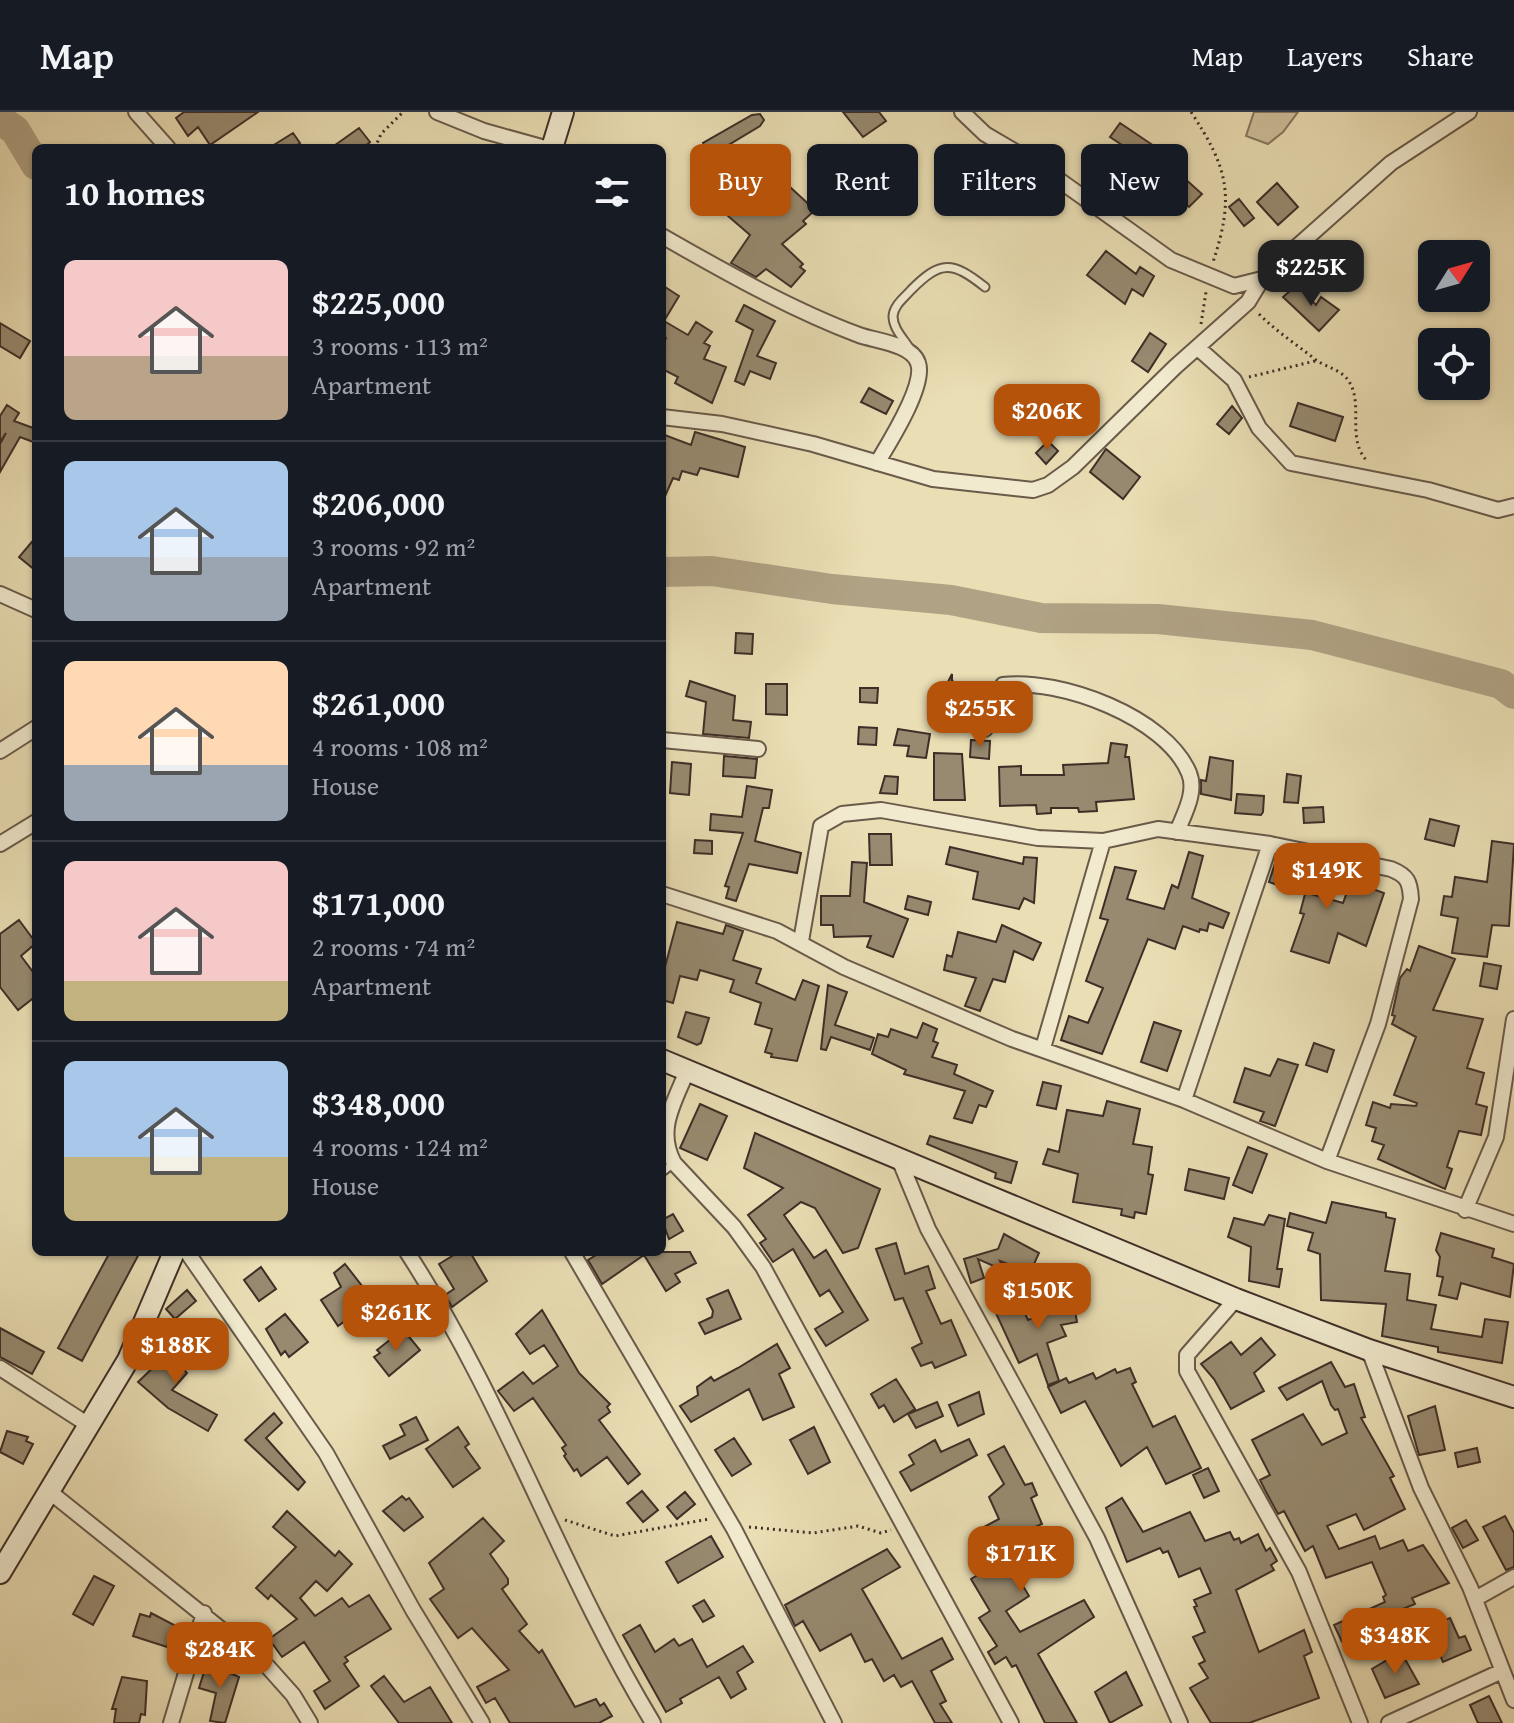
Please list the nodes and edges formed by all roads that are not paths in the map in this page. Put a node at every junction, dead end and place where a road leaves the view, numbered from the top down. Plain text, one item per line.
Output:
1 (136, 112) edge
2 (437, 112) edge
3 (563, 112) edge
4 (962, 112) edge
5 (1469, 112) edge
6 (164, 144) edge
7 (531, 144) edge
8 (553, 144) edge
9 (666, 238) edge
10 (1262, 279) junction
11 (985, 287) dead end
12 (1198, 348) junction
13 (916, 358) junction
14 (666, 418) edge
15 (877, 463) junction
16 (1514, 506) edge
17 (0, 594) edge
18 (32, 608) edge
19 (985, 729) dead end
20 (32, 731) edge
21 (666, 740) edge
22 (758, 749) dead end
23 (0, 751) edge
24 (32, 824) edge
25 (1177, 832) junction
26 (1103, 841) junction
27 (0, 844) edge
28 (1270, 844) junction
29 (666, 895) edge
30 (801, 941) junction
31 (1514, 1019) edge
32 (1043, 1048) junction
33 (666, 1062) edge
34 (687, 1071) junction
35 (1184, 1100) junction
36 (666, 1124) edge
37 (666, 1135) edge
38 (899, 1159) junction
39 (1327, 1161) junction
40 (668, 1168) edge
41 (1465, 1210) junction
42 (1514, 1224) edge
43 (172, 1256) edge
44 (190, 1256) edge
45 (409, 1256) edge
46 (574, 1256) edge
47 (1236, 1299) junction
48 (1369, 1350) junction
49 (0, 1368) edge
50 (1514, 1397) edge
51 (90, 1426) junction
52 (50, 1492) junction
53 (0, 1573) edge
54 (1514, 1577) edge
55 (1475, 1599) junction
56 (204, 1613) junction
57 (1500, 1672) junction
58 (1514, 1700) edge
59 (171, 1723) edge
60 (310, 1723) edge
61 (482, 1723) edge
62 (653, 1723) edge
63 (834, 1723) edge
64 (1011, 1723) edge
65 (1180, 1723) edge
66 (1360, 1723) edge
67 (1389, 1723) edge

1 - 6 street
2 - 7 street
3 - 8 street
4 - 10 street
5 - 10 street
9 - 13 street
10 - 12 street
11 - 13 lane
12 - 15 street
12 - 16 street
13 - 15 street
14 - 15 street
17 - 18 street
19 - 25 street
20 - 23 street
21 - 22 street
24 - 27 street
25 - 26 street
25 - 28 street
26 - 30 street
26 - 32 street
28 - 35 street
28 - 39 street
29 - 30 street
30 - 32 street
31 - 41 street
32 - 35 street
33 - 34 street
34 - 36 street
34 - 38 street
35 - 39 street
37 - 40 street
38 - 47 street
38 - 65 street
39 - 41 street
40 - 64 street
41 - 42 street
43 - 51 street
44 - 61 street
45 - 62 street
46 - 63 street
47 - 48 street
47 - 66 street
48 - 50 street
48 - 55 street
49 - 51 street
51 - 52 street
52 - 53 street
52 - 56 street
54 - 55 street
55 - 57 street
56 - 59 street
56 - 60 street
57 - 58 street
57 - 67 street

